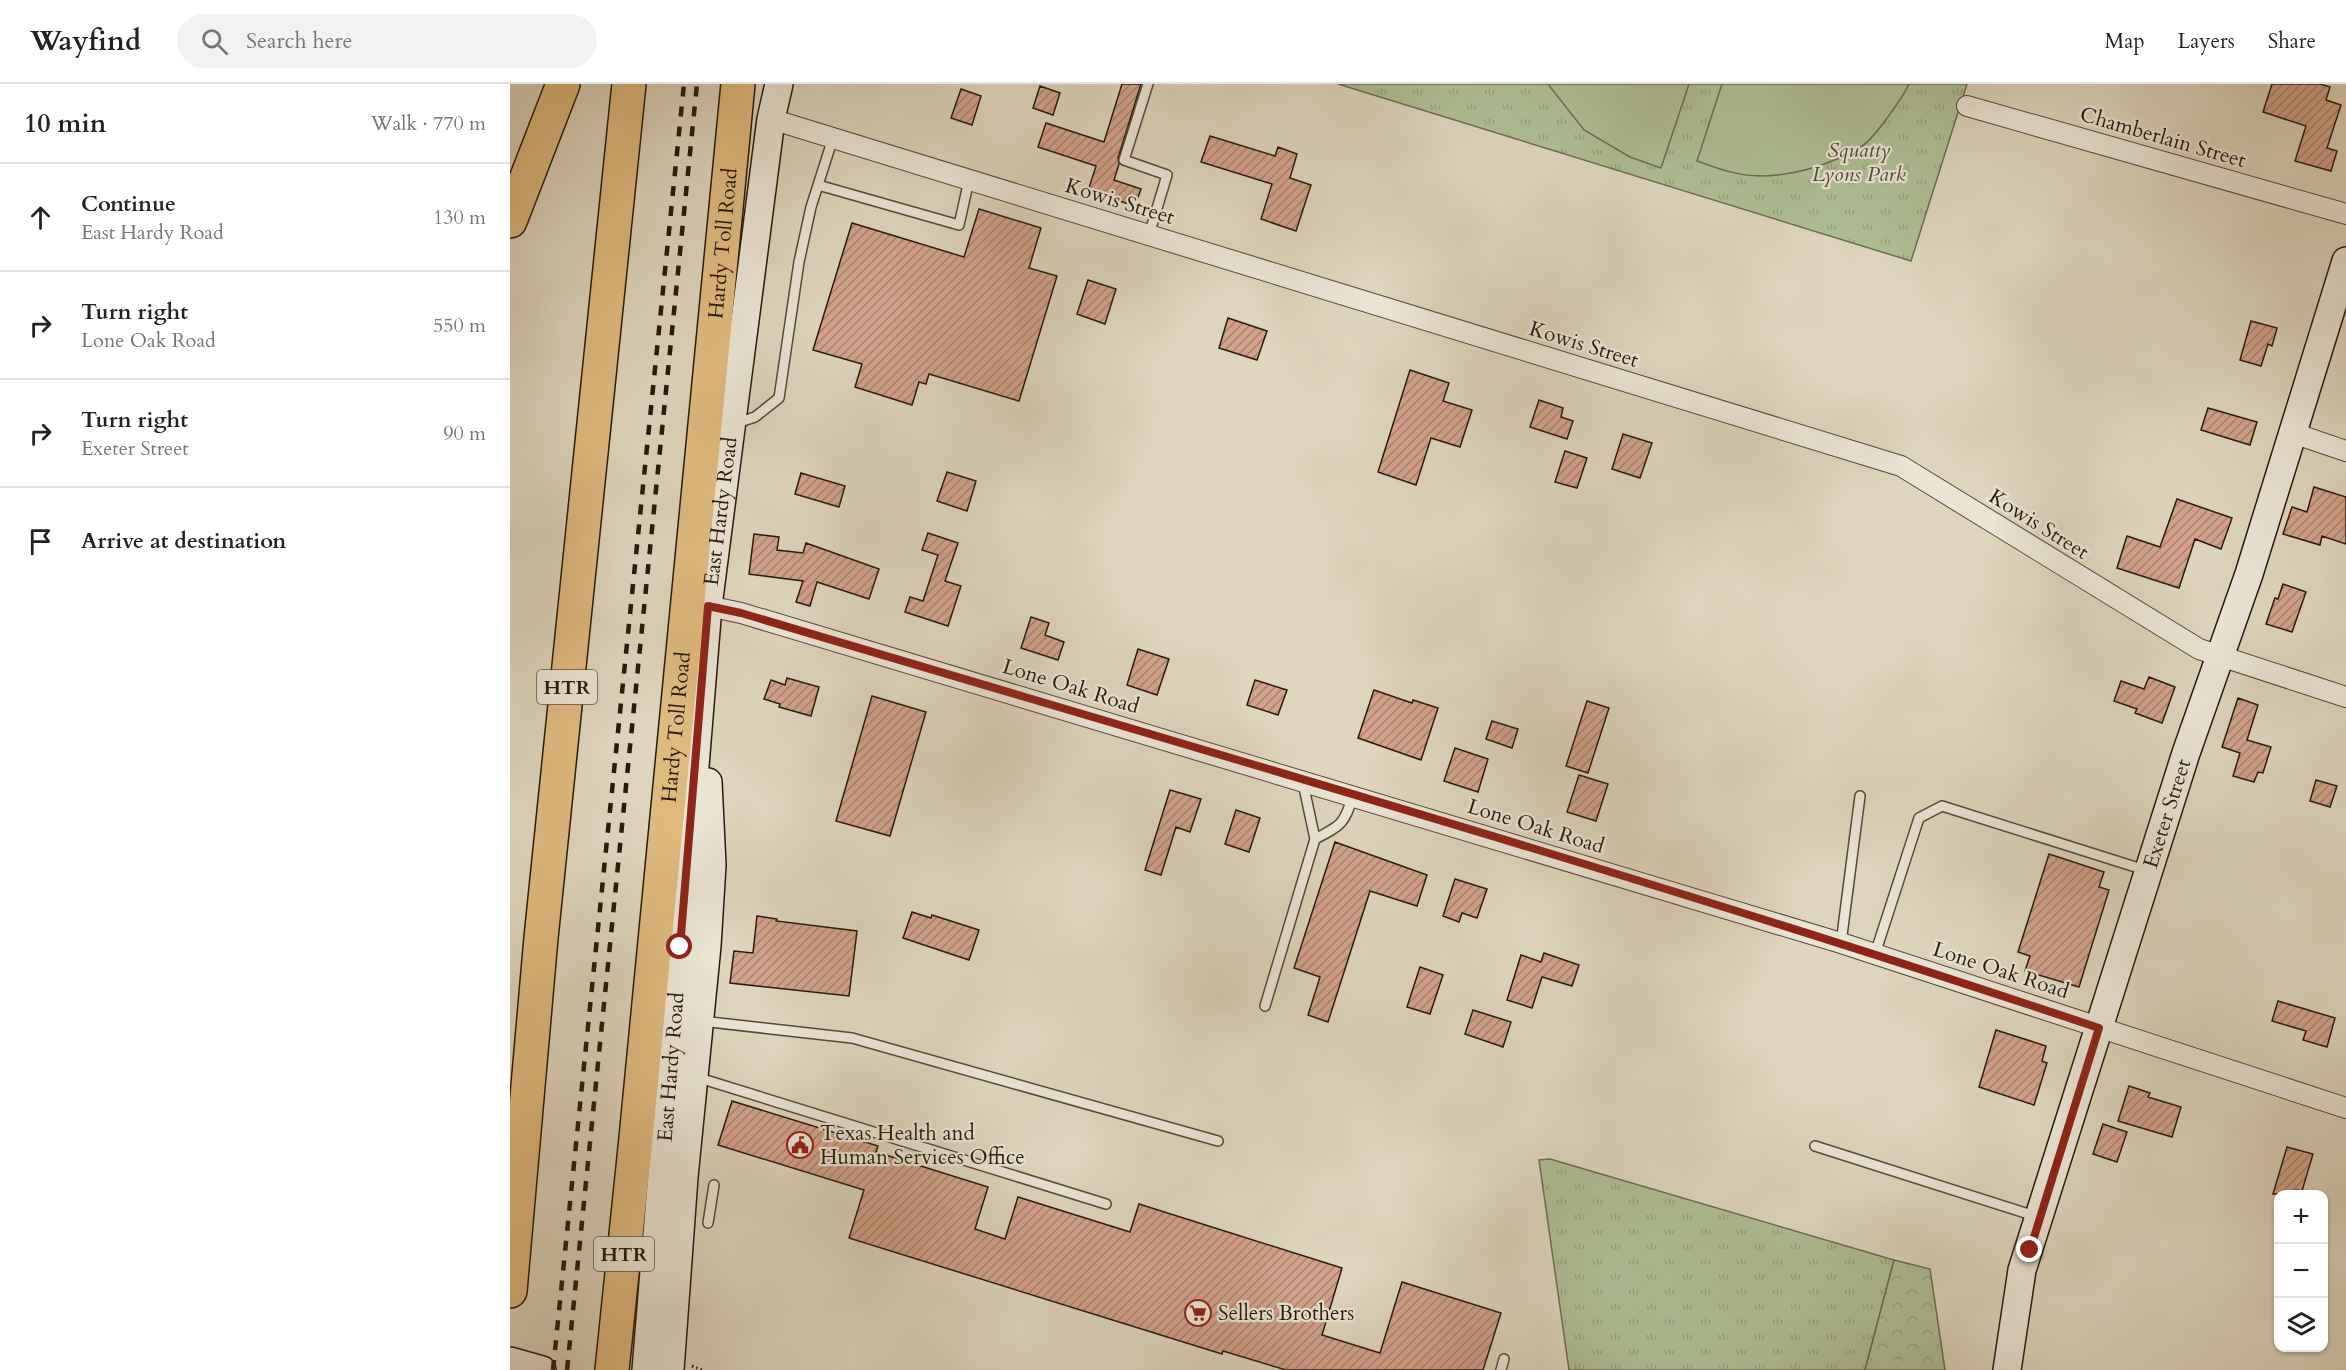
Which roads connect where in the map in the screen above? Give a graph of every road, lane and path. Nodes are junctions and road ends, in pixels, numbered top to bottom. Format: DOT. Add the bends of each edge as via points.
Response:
graph roads {
  1 [pos="563,84"];
  2 [pos="628,84"];
  3 [pos="738,84"];
  4 [pos="779,84"];
  5 [pos="1148,84"];
  6 [pos="1966,106"];
  7 [pos="771,119"];
  8 [pos="833,138"];
  9 [pos="969,180"];
  10 [pos="818,185"];
  11 [pos="2346,214"];
  12 [pos="510,220"];
  13 [pos="1149,235"];
  14 [pos="2346,261"];
  15 [pos="732,425"];
  16 [pos="2293,433"];
  17 [pos="2346,451"];
  18 [pos="708,606"];
  19 [pos="2219,656"];
  20 [pos="2346,697"];
  21 [pos="1303,780"];
  22 [pos="1353,795"];
  23 [pos="1860,796"];
  24 [pos="1315,839"];
  25 [pos="2149,871"];
  26 [pos="1841,943"];
  27 [pos="1875,954"];
  28 [pos="1265,1006"];
  29 [pos="698,1020"];
  30 [pos="2099,1028"];
  31 [pos="693,1076"];
  32 [pos="2346,1108"];
  33 [pos="1218,1141"];
  34 [pos="1815,1146"];
  35 [pos="714,1185"];
  36 [pos="1106,1204"];
  37 [pos="2040,1217"];
  38 [pos="708,1223"];
  39 [pos="510,1291"];
  40 [pos="1504,1359"];
  41 [pos="510,1361"];
  42 [pos="679,1367"];
  43 [pos="543,1370"];
  44 [pos="612,1370"];
  45 [pos="646,1370"];
  46 [pos="702,1370"];
  47 [pos="1501,1370"];
  48 [pos="2007,1370"];
  1 -- 12 [label="highway"];
  2 -- 39 [label="highway, HTR" via="541,938"];
  3 -- 44 [label="highway, Hardy Toll Road / HTR"];
  4 -- 7 [label="main road, East Hardy Road"];
  5 -- 13 [label="lane" via="1124,160 1167,175"];
  6 -- 11 [label="street, Chamberlain Street"];
  7 -- 8 [label="street, Kowis Street"];
  7 -- 15 [label="main road, East Hardy Road"];
  8 -- 9 [label="street, Kowis Street"];
  8 -- 10 [label="lane"];
  9 -- 10 [label="lane" via="959,225"];
  9 -- 13 [label="street, Kowis Street"];
  10 -- 15 [label="lane" via="799,262 779,398 754,417"];
  13 -- 19 [label="street, Kowis Street" via="1901,466 2199,650"];
  14 -- 16 [label="main road, Exeter Street"];
  15 -- 18 [label="main road, East Hardy Road"];
  16 -- 17 [label="street"];
  16 -- 19 [label="main road, Exeter Street"];
  18 -- 21 [label="street, Lone Oak Road"];
  18 -- 29 [label="main road" via="712,865"];
  18 -- 45 [label="main road, East Hardy Road"];
  19 -- 20 [label="street, Kowis Street"];
  19 -- 25 [label="main road, Exeter Street"];
  21 -- 22 [label="street, Lone Oak Road"];
  21 -- 24 [label="lane"];
  22 -- 24 [label="lane" via="1342,824"];
  22 -- 26 [label="street, Lone Oak Road"];
  23 -- 26 [label="lane"];
  24 -- 28 [label="lane"];
  25 -- 27 [label="lane" via="1942,806 1919,818"];
  25 -- 30 [label="main road, Exeter Street"];
  26 -- 27 [label="street, Lone Oak Road"];
  27 -- 30 [label="street, Lone Oak Road"];
  29 -- 31 [label="main road"];
  29 -- 33 [label="lane" via="852,1038"];
  30 -- 32 [label="street, Lone Oak Road"];
  30 -- 37 [label="main road, Exeter Street"];
  31 -- 36 [label="lane"];
  31 -- 42 [label="main road"];
  34 -- 37 [label="lane"];
  35 -- 38 [label="lane"];
  37 -- 48 [label="main road, Exeter Street" via="2022,1270"];
  40 -- 47 [label="lane"];
  41 -- 43 [label="main road"];
  42 -- 46 [label="path"];
}
